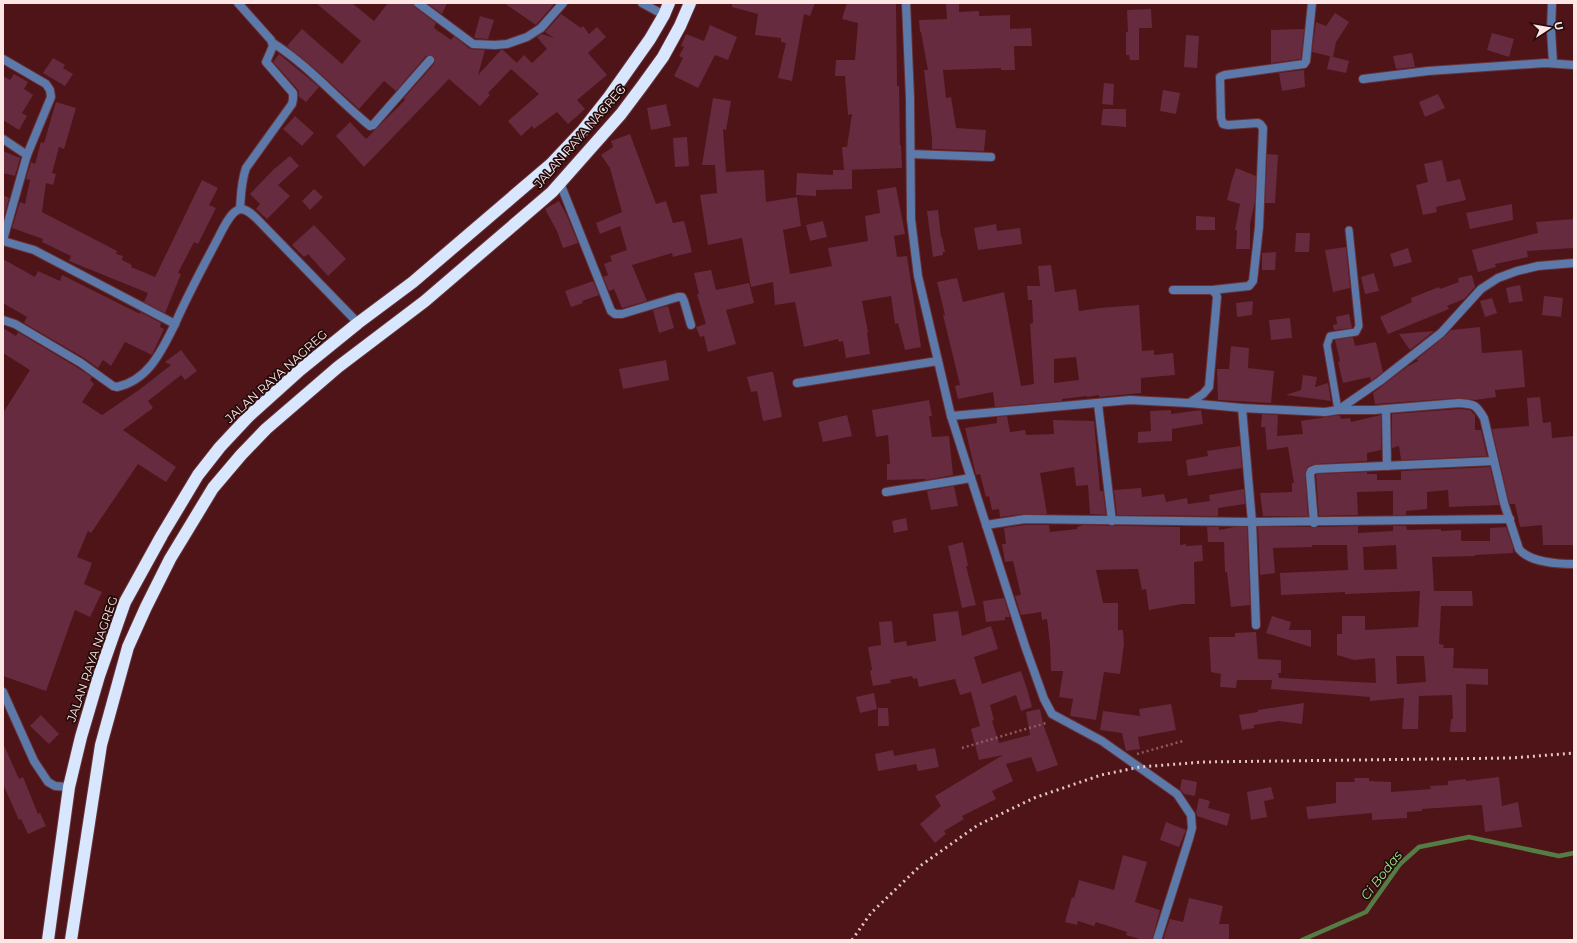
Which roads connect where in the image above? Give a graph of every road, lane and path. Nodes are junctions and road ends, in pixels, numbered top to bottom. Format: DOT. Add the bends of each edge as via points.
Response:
graph roads {
  1 [pos="238,3"];
  2 [pos="418,3"];
  3 [pos="562,3"];
  4 [pos="642,3"];
  5 [pos="669,3"];
  6 [pos="690,3"];
  7 [pos="906,3"];
  8 [pos="1312,3"];
  9 [pos="1552,3"];
  10 [pos="664,15"];
  11 [pos="273,43"];
  12 [pos="3,58"];
  13 [pos="430,60"];
  14 [pos="1553,63"];
  15 [pos="1574,65"];
  16 [pos="1363,79"];
  17 [pos="3,140"];
  18 [pos="910,154"];
  19 [pos="27,156"];
  20 [pos="991,156"];
  21 [pos="560,183"];
  22 [pos="240,209"];
  23 [pos="1349,230"];
  24 [pos="3,241"];
  25 [pos="1574,263"];
  26 [pos="1173,290"];
  27 [pos="1212,290"];
  28 [pos="3,320"];
  29 [pos="358,323"];
  30 [pos="175,324"];
  31 [pos="691,325"];
  32 [pos="938,361"];
  33 [pos="797,383"];
  34 [pos="1189,403"];
  35 [pos="1098,404"];
  36 [pos="1242,408"];
  37 [pos="1386,409"];
  38 [pos="1338,410"];
  39 [pos="951,416"];
  40 [pos="1494,461"];
  41 [pos="1387,466"];
  42 [pos="971,478"];
  43 [pos="886,492"];
  44 [pos="1510,519"];
  45 [pos="1112,520"];
  46 [pos="1252,522"];
  47 [pos="1314,523"];
  48 [pos="986,525"];
  49 [pos="1574,564"];
  50 [pos="1256,625"];
  51 [pos="3,692"];
  52 [pos="1060,719"];
  53 [pos="1183,741"];
  54 [pos="962,748"];
  55 [pos="1123,757"];
  56 [pos="69,787"];
  57 [pos="48,940"];
  58 [pos="71,940"];
  59 [pos="1157,940"];
  1 -- 11 [label="street"];
  2 -- 3 [label="street" via="473,44 488,46 507,44 527,37 541,28"];
  4 -- 10 [label="street"];
  5 -- 10 [label="highway, JALAN RAYA NAGREG"];
  6 -- 21 [label="highway, JALAN RAYA NAGREG" via="680,26 650,75 621,114"];
  7 -- 18 [label="street"];
  8 -- 27 [label="street" via="1304,64 1220,77 1223,124 1258,123 1263,128 1259,227 1253,281 1249,286"];
  9 -- 14 [label="street"];
  10 -- 29 [label="highway, JALAN RAYA NAGREG" via="609,97 551,164 413,282"];
  11 -- 13 [label="street" via="297,59 370,126"];
  11 -- 22 [label="street" via="266,62 293,93 293,99 246,168 242,178"];
  12 -- 19 [label="street" via="46,84 50,90 51,97"];
  14 -- 15 [label="street"];
  14 -- 16 [label="street" via="1441,70"];
  17 -- 19 [label="street"];
  18 -- 20 [label="street"];
  18 -- 32 [label="street" via="911,219 918,276"];
  19 -- 24 [label="street"];
  21 -- 31 [label="street" via="611,312 622,314 682,297"];
  21 -- 58 [label="highway, JALAN RAYA NAGREG" via="425,301 338,367 266,429 213,488 170,559 128,647 101,745"];
  22 -- 29 [label="street" via="246,210 257,219"];
  22 -- 30 [label="street" via="226,224"];
  23 -- 38 [label="lane" via="1359,326 1356,332 1330,336 1327,345"];
  24 -- 30 [label="street" via="34,250"];
  25 -- 38 [label="street" via="1538,266 1517,271 1498,278 1480,289 1441,333"];
  26 -- 27 [label="street"];
  27 -- 34 [label="street" via="1217,297 1209,387"];
  28 -- 30 [label="street" via="48,343 117,387 141,375 157,359"];
  29 -- 56 [label="highway, JALAN RAYA NAGREG" via="249,416 198,475 125,602 99,676"];
  32 -- 33 [label="street"];
  32 -- 39 [label="street"];
  34 -- 35 [label="street" via="1130,400"];
  34 -- 36 [label="street"];
  35 -- 39 [label="street"];
  35 -- 45 [label="street"];
  36 -- 38 [label="street" via="1325,412"];
  36 -- 46 [label="street"];
  37 -- 38 [label="street"];
  37 -- 40 [label="street" via="1472,404 1478,407 1484,418"];
  37 -- 41 [label="street"];
  39 -- 42 [label="street"];
  40 -- 41 [label="street"];
  40 -- 44 [label="street"];
  41 -- 47 [label="street" via="1311,471"];
  42 -- 43 [label="street"];
  42 -- 48 [label="street"];
  44 -- 47 [label="street"];
  44 -- 49 [label="street" via="1515,540 1522,553 1544,561"];
  45 -- 46 [label="street"];
  45 -- 48 [label="street" via="1025,519"];
  46 -- 47 [label="street"];
  46 -- 50 [label="street"];
  48 -- 52 [label="street" via="1044,699 1052,714"];
  51 -- 56 [label="street" via="34,761 48,782 55,786"];
  52 -- 54 [label="path"];
  52 -- 55 [label="street"];
  53 -- 55 [label="path"];
  55 -- 59 [label="street" via="1177,794 1191,815 1192,828"];
  56 -- 57 [label="highway, JALAN RAYA NAGREG"];
}
